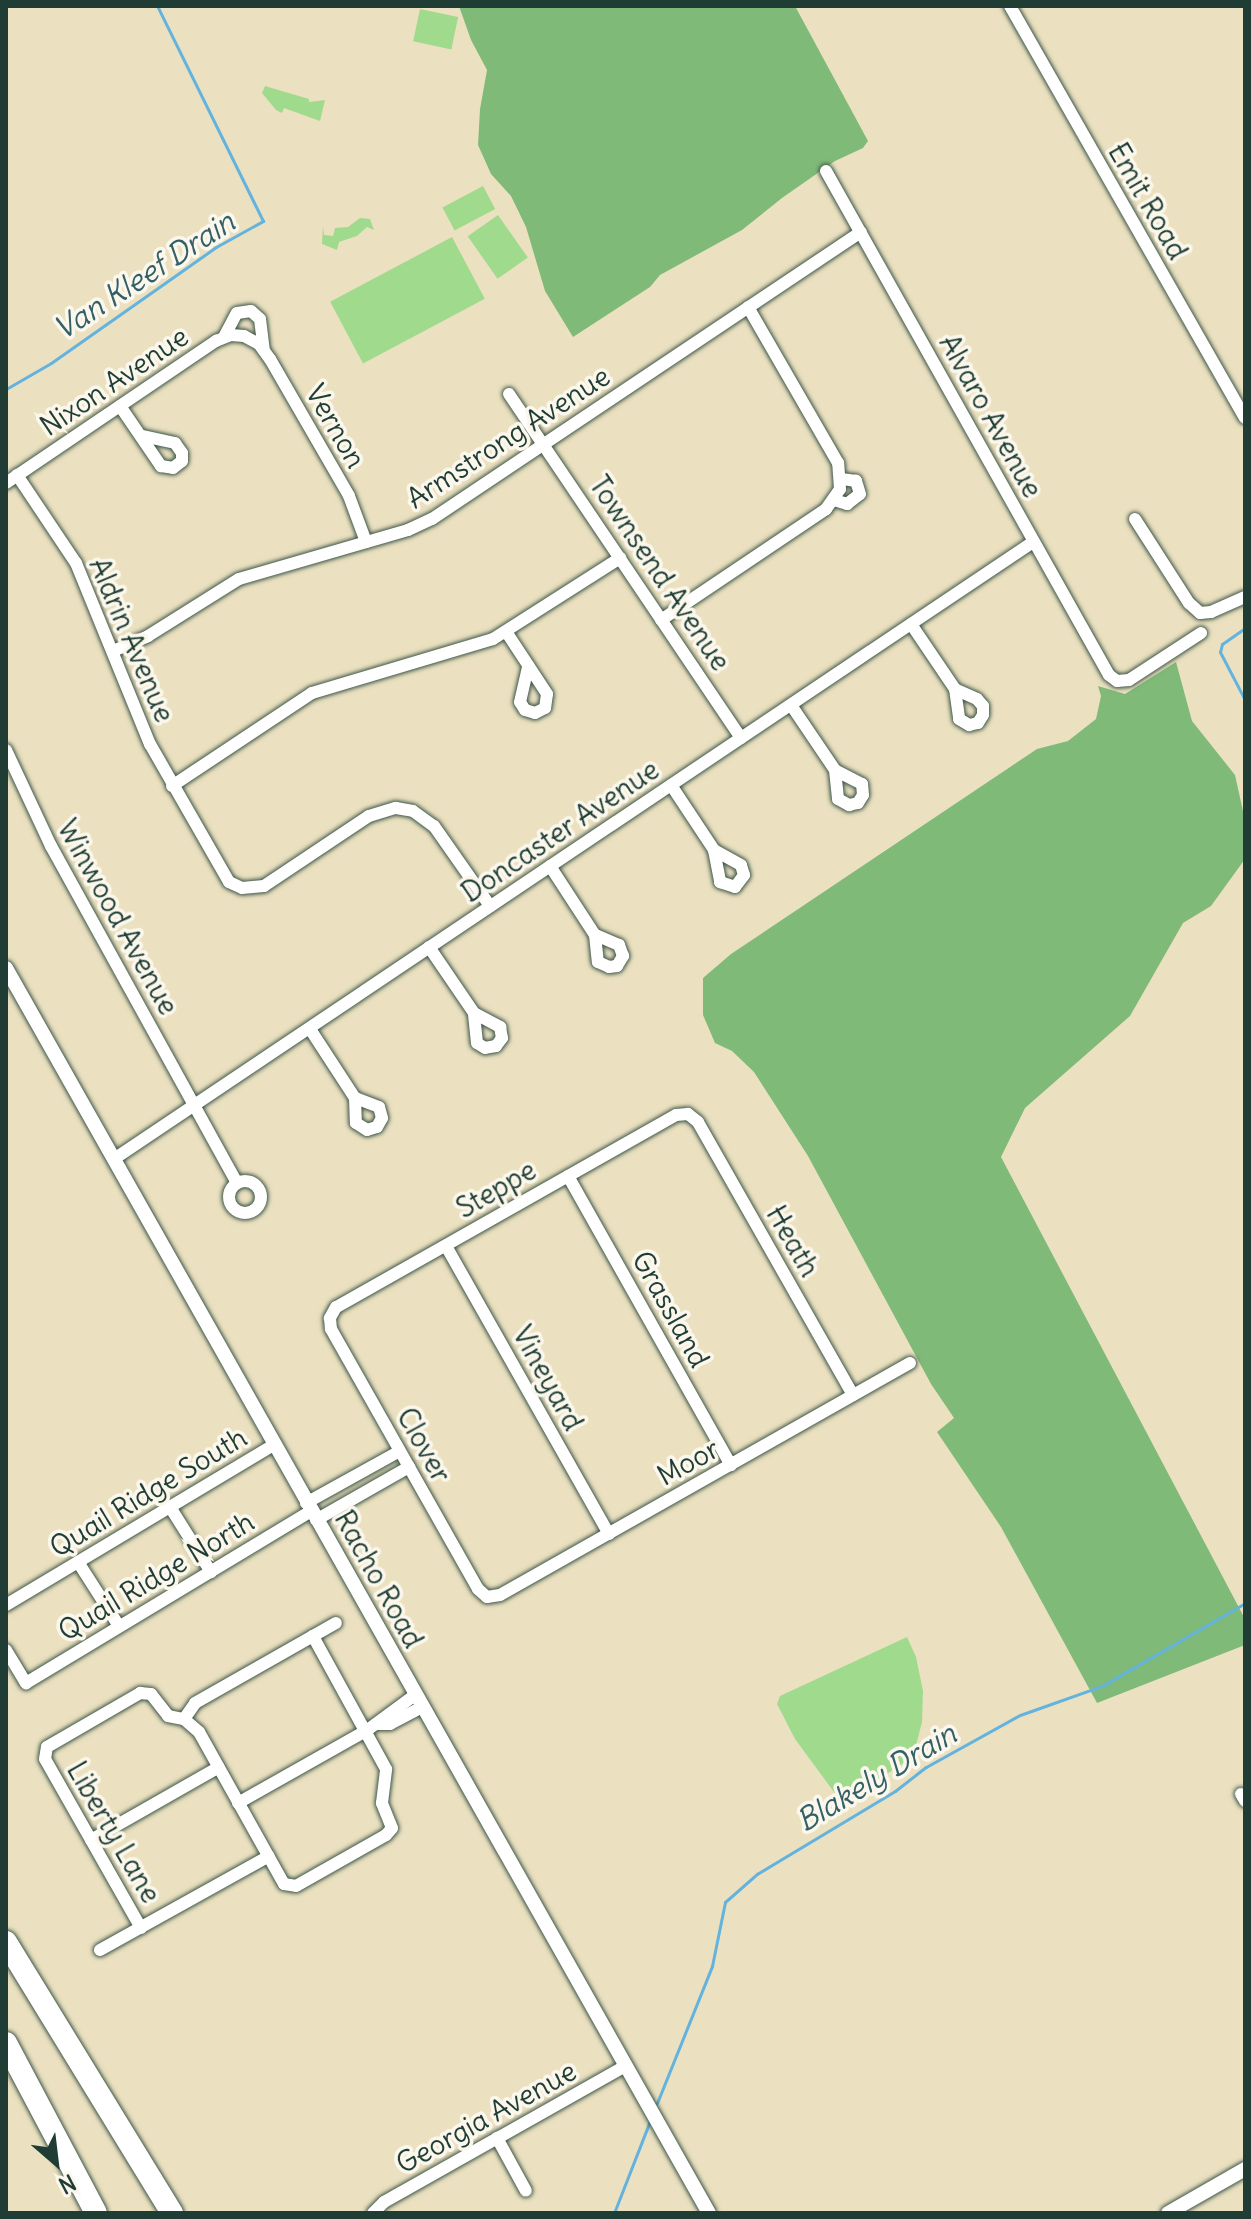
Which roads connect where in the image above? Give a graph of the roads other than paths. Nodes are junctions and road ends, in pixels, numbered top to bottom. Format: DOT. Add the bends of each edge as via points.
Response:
graph roads {
  1 [pos="1010,6"];
  2 [pos="826,171"];
  3 [pos="861,232"];
  4 [pos="748,307"];
  5 [pos="224,337"];
  6 [pos="253,340"];
  7 [pos="264,350"];
  8 [pos="509,394"];
  9 [pos="120,406"];
  10 [pos="1245,418"];
  11 [pos="141,436"];
  12 [pos="541,440"];
  13 [pos="17,475"];
  14 [pos="841,479"];
  15 [pos="6,483"];
  16 [pos="834,500"];
  17 [pos="1135,519"];
  18 [pos="366,542"];
  19 [pos="1033,542"];
  20 [pos="620,558"];
  21 [pos="1245,597"];
  22 [pos="661,620"];
  23 [pos="911,624"];
  24 [pos="507,633"];
  25 [pos="1201,633"];
  26 [pos="113,651"];
  27 [pos="528,666"];
  28 [pos="955,689"];
  29 [pos="791,705"];
  30 [pos="741,738"];
  31 [pos="6,750"];
  32 [pos="835,770"];
  33 [pos="671,785"];
  34 [pos="172,786"];
  35 [pos="714,850"];
  36 [pos="550,866"];
  37 [pos="490,906"];
  38 [pos="595,935"];
  39 [pos="429,947"];
  40 [pos="6,968"];
  41 [pos="474,1013"];
  42 [pos="310,1029"];
  43 [pos="355,1098"];
  44 [pos="195,1105"];
  45 [pos="688,1114"];
  46 [pos="114,1159"];
  47 [pos="568,1176"];
  48 [pos="237,1183"];
  49 [pos="446,1246"];
  50 [pos="331,1313"];
  51 [pos="910,1363"];
  52 [pos="853,1395"];
  53 [pos="273,1445"];
  54 [pos="400,1451"];
  55 [pos="731,1465"];
  56 [pos="409,1467"];
  57 [pos="170,1507"];
  58 [pos="311,1512"];
  59 [pos="609,1534"];
  60 [pos="78,1562"];
  61 [pos="211,1572"];
  62 [pos="487,1597"];
  63 [pos="6,1605"];
  64 [pos="336,1623"];
  65 [pos="119,1626"];
  66 [pos="313,1636"];
  67 [pos="6,1650"];
  68 [pos="418,1701"];
  69 [pos="184,1719"];
  70 [pos="371,1728"];
  71 [pos="219,1767"];
  72 [pos="238,1803"];
  73 [pos="91,1840"];
  74 [pos="269,1856"];
  75 [pos="141,1928"];
  76 [pos="6,1942"];
  77 [pos="100,1950"];
  78 [pos="6,2043"];
  79 [pos="625,2066"];
  80 [pos="497,2138"];
  81 [pos="1245,2169"];
  82 [pos="526,2191"];
  83 [pos="96,2213"];
  84 [pos="172,2213"];
  85 [pos="373,2213"];
  86 [pos="709,2213"];
  87 [pos="1168,2213"];
  1 -- 10 [label="street, Emit Road"];
  2 -- 3 [label="street, Alvaro Avenue"];
  3 -- 4 [label="street, Armstrong Avenue"];
  3 -- 19 [label="street, Alvaro Avenue"];
  4 -- 12 [label="street, Armstrong Avenue"];
  4 -- 14 [label="street" via="838,463"];
  5 -- 6 [label="street, Nixon Avenue"];
  5 -- 7 [label="street" via="237,313 251,311 260,319"];
  5 -- 9 [label="street, Nixon Avenue"];
  6 -- 7 [label="street, Vernon"];
  7 -- 18 [label="street, Vernon" via="349,496"];
  8 -- 12 [label="street, Townsend Avenue"];
  9 -- 11 [label="street"];
  9 -- 13 [label="street, Nixon Avenue"];
  12 -- 18 [label="street, Armstrong Avenue" via="432,519"];
  12 -- 20 [label="street, Townsend Avenue"];
  13 -- 15 [label="street, Nixon Avenue"];
  13 -- 26 [label="street, Aldrin Avenue" via="76,563"];
  14 -- 16 [label="street"];
  14 -- 16 [label="street" via="856,481 860,494 847,504"];
  16 -- 22 [label="street"];
  17 -- 21 [label="street" via="1200,613"];
  18 -- 26 [label="street, Armstrong Avenue" via="239,579 148,636"];
  19 -- 23 [label="street, Doncaster Avenue"];
  19 -- 25 [label="street, Alvaro Avenue" via="1117,681 1129,680"];
  20 -- 22 [label="street, Townsend Avenue"];
  20 -- 24 [label="street"];
  22 -- 30 [label="street, Townsend Avenue"];
  23 -- 28 [label="street"];
  23 -- 29 [label="street, Doncaster Avenue"];
  24 -- 27 [label="street"];
  24 -- 34 [label="street" via="312,693"];
  26 -- 34 [label="street, Aldrin Avenue" via="137,717"];
  29 -- 30 [label="street, Doncaster Avenue"];
  29 -- 32 [label="street"];
  30 -- 33 [label="street, Doncaster Avenue"];
  31 -- 44 [label="street, Winwood Avenue" via="44,834"];
  33 -- 35 [label="street"];
  33 -- 36 [label="street, Doncaster Avenue"];
  34 -- 37 [label="street, Aldrin Avenue" via="220,872 237,886 264,886 369,816 396,808 413,811 434,826"];
  36 -- 37 [label="street, Doncaster Avenue"];
  36 -- 38 [label="street"];
  37 -- 39 [label="street, Doncaster Avenue"];
  39 -- 41 [label="street"];
  39 -- 42 [label="street, Doncaster Avenue"];
  40 -- 46 [label="street, Racho Road"];
  42 -- 43 [label="street"];
  42 -- 44 [label="street, Doncaster Avenue"];
  44 -- 46 [label="street, Doncaster Avenue"];
  44 -- 48 [label="street, Winwood Avenue"];
  45 -- 47 [label="street, Steppe" via="676,1115"];
  45 -- 52 [label="street, Heath" via="698,1122"];
  46 -- 53 [label="street, Racho Road"];
  47 -- 49 [label="street, Steppe"];
  47 -- 55 [label="street, Grassland"];
  49 -- 50 [label="street, Steppe"];
  49 -- 59 [label="street, Vineyard"];
  50 -- 54 [label="street, Clover" via="331,1329"];
  51 -- 52 [label="street, Moor"];
  52 -- 55 [label="street, Moor"];
  53 -- 57 [label="street, Quail Ridge South"];
  53 -- 58 [label="street, Racho Road"];
  54 -- 56 [label="street, Clover"];
  54 -- 58 [label="street"];
  55 -- 59 [label="street, Moor"];
  56 -- 58 [label="street"];
  56 -- 62 [label="street, Clover"];
  57 -- 60 [label="street, Quail Ridge South"];
  57 -- 61 [label="street"];
  58 -- 61 [label="street, Quail Ridge North"];
  58 -- 68 [label="street, Racho Road"];
  59 -- 62 [label="street, Moor" via="500,1595"];
  60 -- 63 [label="street, Quail Ridge South"];
  60 -- 65 [label="street"];
  61 -- 65 [label="street, Quail Ridge North"];
  64 -- 66 [label="street"];
  65 -- 67 [label="street, Quail Ridge North" via="26,1683"];
  66 -- 69 [label="street" via="195,1703"];
  66 -- 70 [label="street"];
  68 -- 70 [label="street" via="390,1724"];
  68 -- 79 [label="street, Racho Road"];
  69 -- 71 [label="street" via="199,1732"];
  69 -- 73 [label="street, Liberty Lane" via="168,1716 151,1694 140,1693 45,1751"];
  70 -- 72 [label="street"];
  70 -- 74 [label="street" via="387,1776 382,1803 392,1828 288,1887"];
  71 -- 72 [label="street"];
  71 -- 73 [label="street"];
  72 -- 74 [label="street"];
  73 -- 75 [label="street, Liberty Lane"];
  74 -- 75 [label="street"];
  75 -- 77 [label="street"];
  76 -- 84 [label="highway"];
  78 -- 83 [label="highway"];
  79 -- 80 [label="street, Georgia Avenue"];
  79 -- 86 [label="street, Racho Road"];
  80 -- 82 [label="street"];
  80 -- 85 [label="street, Georgia Avenue"];
  81 -- 87 [label="street"];
}
